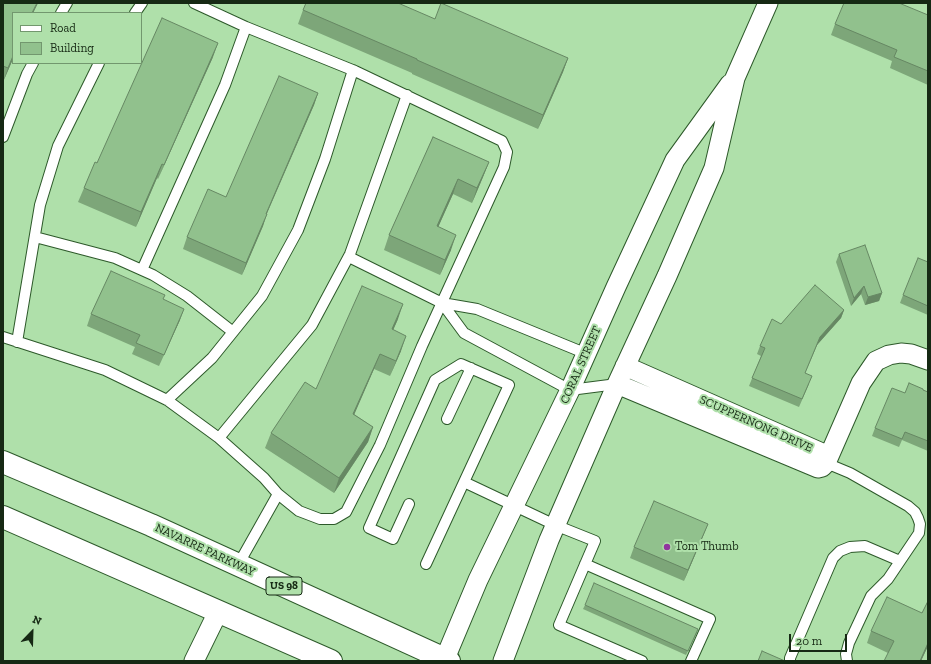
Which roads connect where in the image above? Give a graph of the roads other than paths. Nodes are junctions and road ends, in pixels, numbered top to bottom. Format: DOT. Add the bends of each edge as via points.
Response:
graph roads {
  1 [pos="67,3"];
  2 [pos="142,3"];
  3 [pos="194,3"];
  4 [pos="768,3"];
  5 [pos="62,12"];
  6 [pos="135,12"];
  7 [pos="246,26"];
  8 [pos="32,64"];
  9 [pos="99,64"];
  10 [pos="353,70"];
  11 [pos="735,78"];
  12 [pos="407,95"];
  13 [pos="3,137"];
  14 [pos="35,237"];
  15 [pos="349,257"];
  16 [pos="142,270"];
  17 [pos="442,303"];
  18 [pos="233,332"];
  19 [pos="3,338"];
  20 [pos="17,342"];
  21 [pos="587,354"];
  22 [pos="928,360"];
  23 [pos="625,366"];
  24 [pos="471,368"];
  25 [pos="617,384"];
  26 [pos="570,390"];
  27 [pos="167,400"];
  28 [pos="447,419"];
  29 [pos="220,438"];
  30 [pos="3,462"];
  31 [pos="826,463"];
  32 [pos="464,482"];
  33 [pos="278,494"];
  34 [pos="409,504"];
  35 [pos="514,506"];
  36 [pos="3,517"];
  37 [pos="555,525"];
  38 [pos="900,561"];
  39 [pos="426,564"];
  40 [pos="585,564"];
  41 [pos="238,565"];
  42 [pos="218,612"];
  43 [pos="446,660"];
  44 [pos="194,661"];
  45 [pos="332,661"];
  46 [pos="503,661"];
  47 [pos="642,661"];
  48 [pos="691,661"];
  49 [pos="790,661"];
  50 [pos="847,661"];
  1 -- 5 [label="lane"];
  2 -- 6 [label="lane"];
  3 -- 7 [label="lane"];
  4 -- 11 [label="street, CORAL STREET"];
  7 -- 10 [label="lane"];
  7 -- 16 [label="lane" via="226,86"];
  8 -- 13 [label="lane"];
  9 -- 14 [label="lane" via="58,146 40,205"];
  10 -- 12 [label="lane"];
  10 -- 18 [label="lane" via="325,159 298,230 262,296"];
  11 -- 21 [label="street, CORAL STREET" via="675,160"];
  11 -- 23 [label="street, CORAL STREET" via="714,168"];
  12 -- 15 [label="lane"];
  12 -- 17 [label="lane" via="502,141 507,152 504,167"];
  14 -- 16 [label="lane" via="115,258"];
  14 -- 20 [label="lane"];
  15 -- 17 [label="lane"];
  15 -- 29 [label="lane" via="312,325"];
  16 -- 18 [label="lane" via="187,296"];
  17 -- 21 [label="lane" via="477,309"];
  17 -- 26 [label="lane" via="464,333"];
  17 -- 33 [label="lane" via="380,445 346,512 334,519 320,518 299,511"];
  18 -- 27 [label="lane" via="212,358"];
  19 -- 20 [label="lane"];
  20 -- 27 [label="lane" via="105,370"];
  21 -- 26 [label="street, CORAL STREET"];
  22 -- 31 [label="street" via="901,353 876,361 861,383"];
  23 -- 25 [label="street, CORAL STREET"];
  23 -- 31 [label="street, SCUPPERNONG DRIVE" via="822,453 825,455"];
  24 -- 28 [label="lane"];
  24 -- 32 [label="lane" via="509,385"];
  24 -- 34 [label="lane" via="461,364 435,380 369,528 393,539"];
  25 -- 26 [label="lane"];
  25 -- 31 [label="street, SCUPPERNONG DRIVE" via="818,468"];
  25 -- 37 [label="street, CORAL STREET"];
  26 -- 35 [label="street, CORAL STREET"];
  27 -- 29 [label="lane"];
  29 -- 33 [label="lane"];
  30 -- 41 [label="highway, NAVARRE PARKWAY / US 98"];
  31 -- 38 [label="lane" via="850,472 915,512 920,524 919,533"];
  32 -- 35 [label="lane"];
  32 -- 39 [label="lane"];
  33 -- 41 [label="lane"];
  35 -- 37 [label="lane"];
  35 -- 43 [label="street, CORAL STREET" via="478,580"];
  36 -- 42 [label="highway"];
  37 -- 40 [label="lane" via="595,541"];
  37 -- 46 [label="street, CORAL STREET"];
  38 -- 49 [label="lane" via="865,546 840,551 833,558"];
  38 -- 50 [label="lane" via="888,579 871,596 849,644"];
  40 -- 47 [label="lane" via="559,625"];
  40 -- 48 [label="lane" via="710,619"];
  41 -- 43 [label="highway, NAVARRE PARKWAY / US 98"];
  42 -- 44 [label="street"];
  42 -- 45 [label="highway"];
}
